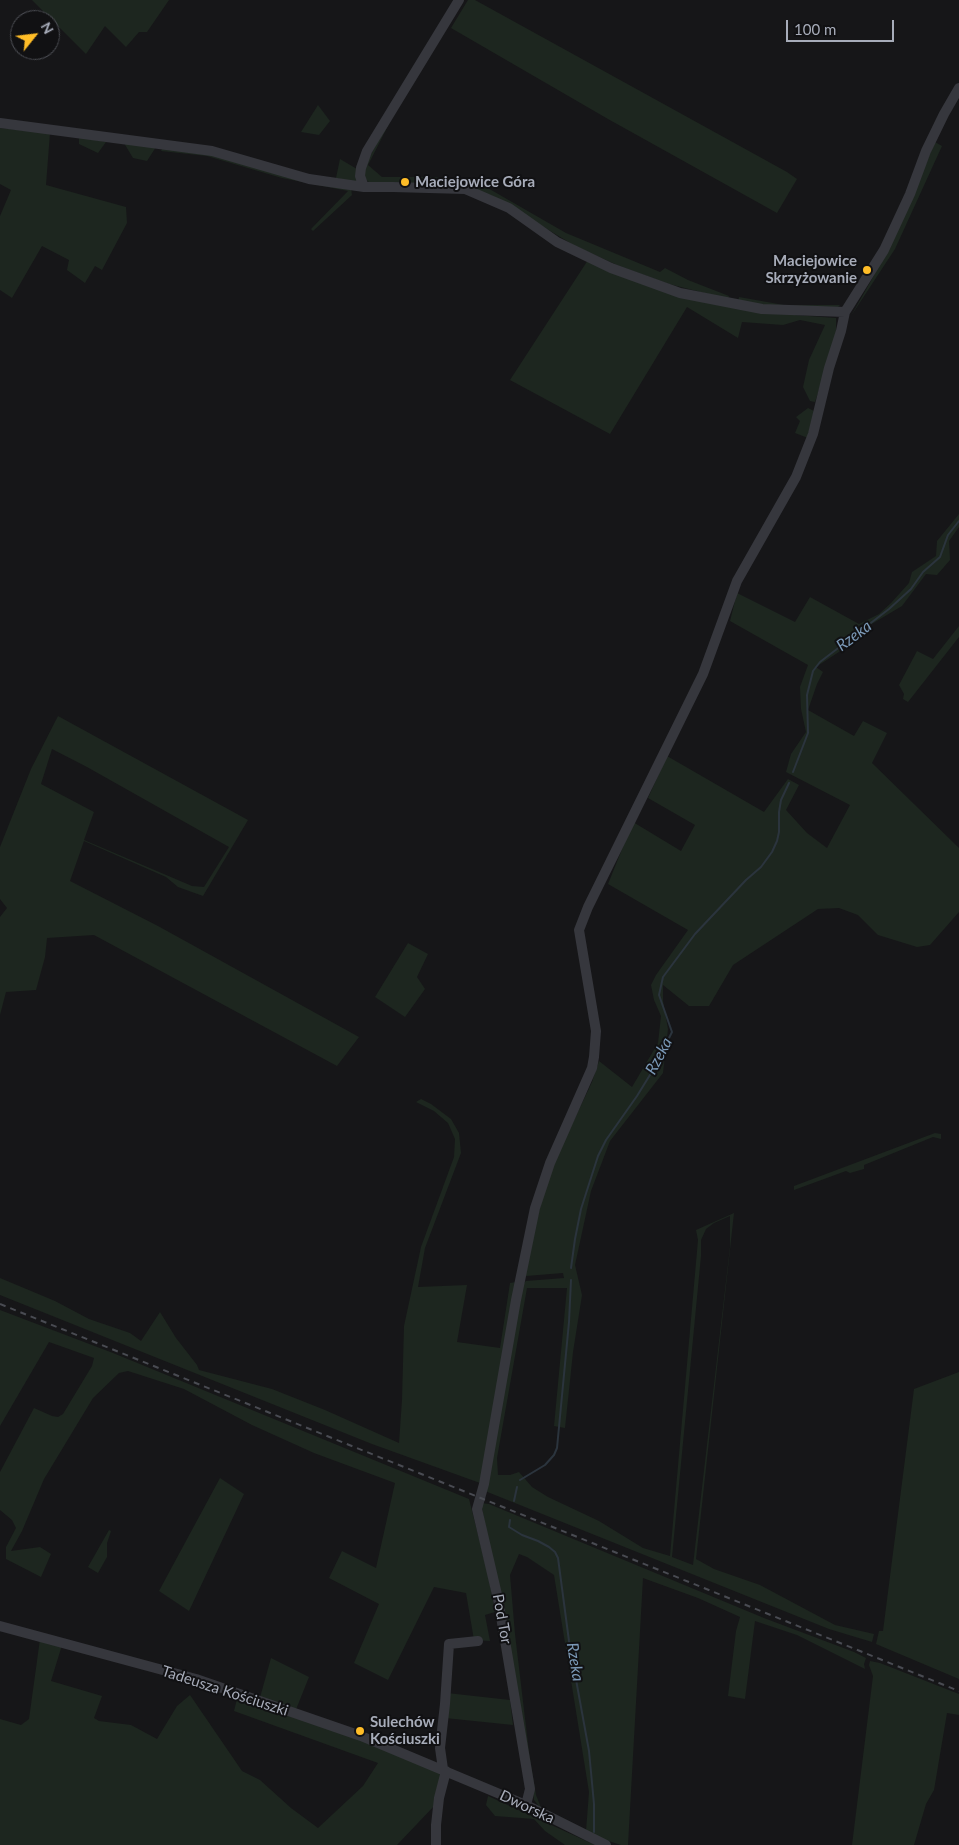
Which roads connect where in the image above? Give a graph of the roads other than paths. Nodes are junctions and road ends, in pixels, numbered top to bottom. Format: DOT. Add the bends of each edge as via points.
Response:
graph roads {
  1 [pos="459,0"];
  2 [pos="959,88"];
  3 [pos="0,123"];
  4 [pos="364,188"];
  5 [pos="845,312"];
  6 [pos="0,1626"];
  7 [pos="478,1641"];
  8 [pos="444,1770"];
  9 [pos="526,1805"];
  10 [pos="436,1845"];
  11 [pos="606,1845"];
  1 -- 4 [label="street" via="367,152 360,168"];
  2 -- 5 [label="street, Pod Tor" via="926,151 884,250"];
  3 -- 4 [label="street" via="212,151 309,179"];
  4 -- 5 [label="street" via="465,189 510,208 557,242 611,268 680,293 762,309"];
  5 -- 9 [label="street, Pod Tor" via="813,434 796,477 737,581 703,674 579,930 596,1031 594,1057 535,1208 477,1509 498,1599 530,1789"];
  6 -- 8 [label="street, Tadeusza Kościuszki" via="196,1679 361,1736"];
  7 -- 8 [label="street" via="449,1644 440,1748"];
  8 -- 9 [label="street, Dworska"];
  8 -- 10 [label="street"];
  9 -- 11 [label="street, Dworska"];
}
